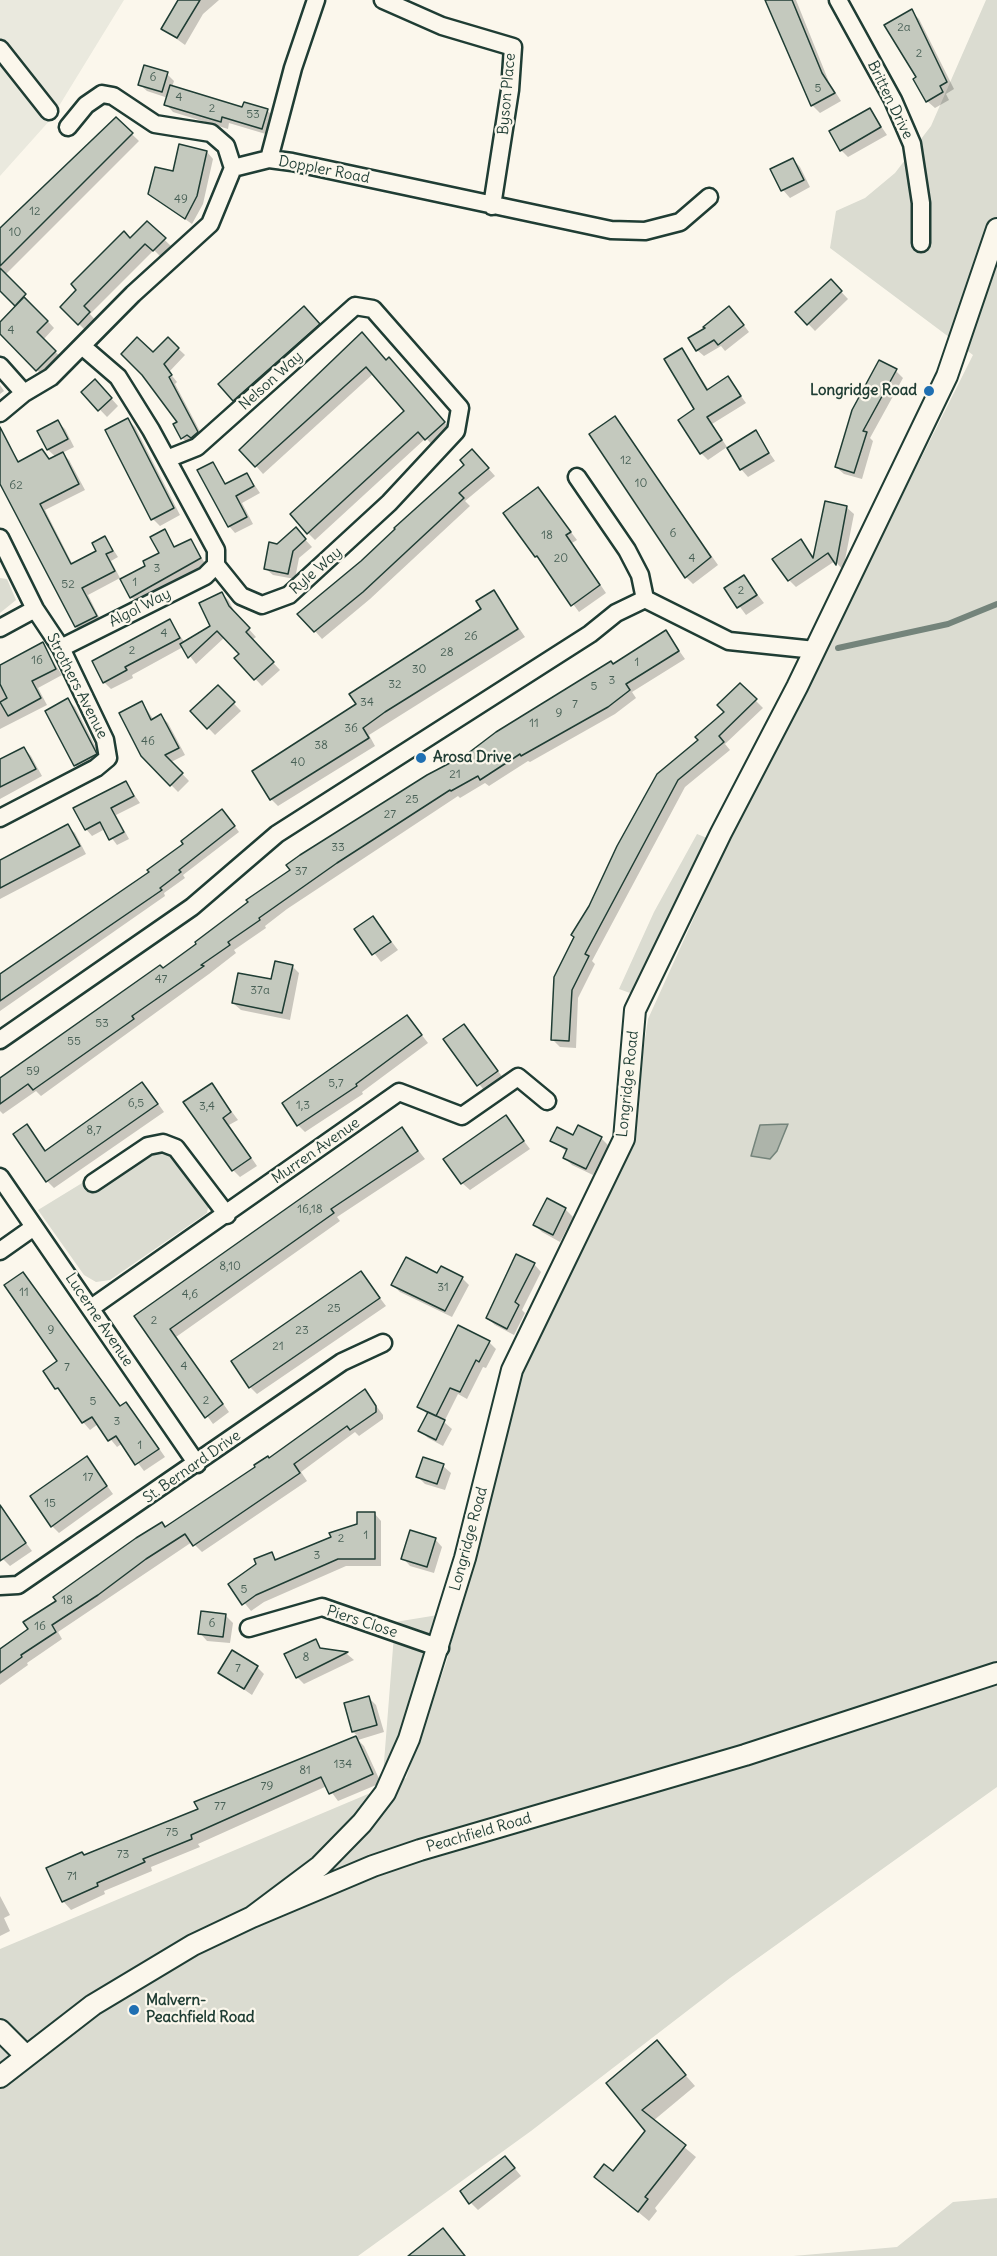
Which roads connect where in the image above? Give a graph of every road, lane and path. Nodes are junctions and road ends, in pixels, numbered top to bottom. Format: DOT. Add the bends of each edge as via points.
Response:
graph roads {
  1 [pos="316,0"];
  2 [pos="383,0"];
  3 [pos="838,0"];
  4 [pos="0,49"];
  5 [pos="49,111"];
  6 [pos="68,127"];
  7 [pos="269,159"];
  8 [pos="233,168"];
  9 [pos="709,197"];
  10 [pos="492,206"];
  11 [pos="997,229"];
  12 [pos="921,243"];
  13 [pos="373,309"];
  14 [pos="82,346"];
  15 [pos="0,366"];
  16 [pos="24,393"];
  17 [pos="0,412"];
  18 [pos="167,459"];
  19 [pos="577,477"];
  20 [pos="0,537"];
  21 [pos="216,564"];
  22 [pos="645,599"];
  23 [pos="35,609"];
  24 [pos="0,628"];
  25 [pos="61,648"];
  26 [pos="815,650"];
  27 [pos="0,818"];
  28 [pos="0,1040"];
  29 [pos="547,1101"];
  30 [pos="0,1177"];
  31 [pos="93,1183"];
  32 [pos="227,1215"];
  33 [pos="34,1227"];
  34 [pos="0,1251"];
  35 [pos="91,1308"];
  36 [pos="383,1343"];
  37 [pos="197,1464"];
  38 [pos="0,1586"];
  39 [pos="249,1628"];
  40 [pos="440,1648"];
  41 [pos="997,1673"];
  42 [pos="252,1917"];
  43 [pos="0,2030"];
  44 [pos="26,2056"];
  45 [pos="0,2077"];
  1 -- 7 [label="street"];
  2 -- 10 [label="street, Byson Place" via="442,26 513,47"];
  3 -- 12 [label="street, Britten Drive" via="912,144 921,204"];
  4 -- 5 [label="street"];
  6 -- 8 [label="street" via="94,99 102,94 113,96 155,124 211,133 226,146"];
  7 -- 8 [label="street, Doppler Road"];
  7 -- 10 [label="street, Doppler Road"];
  8 -- 14 [label="street" via="210,224"];
  9 -- 10 [label="street, Doppler Road" via="680,222 645,231 611,230"];
  11 -- 26 [label="street, Longridge Road" via="947,376"];
  13 -- 18 [label="street, Nelson Way" via="355,306 197,447"];
  13 -- 21 [label="street, Ryle Way" via="460,408 456,431 389,503 289,595 262,605 241,596"];
  14 -- 16 [label="street" via="51,377"];
  14 -- 18 [label="street, Ryle Way" via="118,377"];
  15 -- 16 [label="street"];
  16 -- 17 [label="street"];
  18 -- 21 [label="street, Ryle Way" via="216,550"];
  19 -- 22 [label="street" via="627,550 640,575"];
  20 -- 23 [label="street, Strothers Avenue"];
  21 -- 25 [label="street, Algol Way" via="205,576"];
  22 -- 26 [label="street" via="729,641"];
  22 -- 28 [label="street" via="616,613 590,634 277,834 192,907"];
  23 -- 24 [label="street"];
  23 -- 25 [label="street, Strothers Avenue"];
  25 -- 27 [label="street, Strothers Avenue" via="105,740 108,758"];
  26 -- 40 [label="street, Longridge Road" via="636,1010 624,1139 512,1370"];
  29 -- 32 [label="street, Murren Avenue" via="518,1077 462,1116 399,1092"];
  30 -- 33 [label="street, Lucerne Avenue"];
  31 -- 32 [label="street" via="148,1146 163,1143 176,1148"];
  32 -- 35 [label="street, Murren Avenue"];
  33 -- 34 [label="street"];
  33 -- 35 [label="street, Lucerne Avenue"];
  35 -- 37 [label="street, Lucerne Avenue"];
  36 -- 37 [label="street, St. Bernard Drive" via="342,1362"];
  37 -- 38 [label="street, St. Bernard Drive" via="18,1585"];
  39 -- 40 [label="street, Piers Close" via="322,1607"];
  40 -- 42 [label="street, Longridge Road" via="410,1739 385,1794 320,1866"];
  41 -- 42 [label="street, Peachfield Road" via="745,1755 420,1850"];
  42 -- 44 [label="street, Peachfield Road" via="193,1945 93,2005"];
  43 -- 44 [label="street"];
  44 -- 45 [label="street, Peachfield Road"];
}
